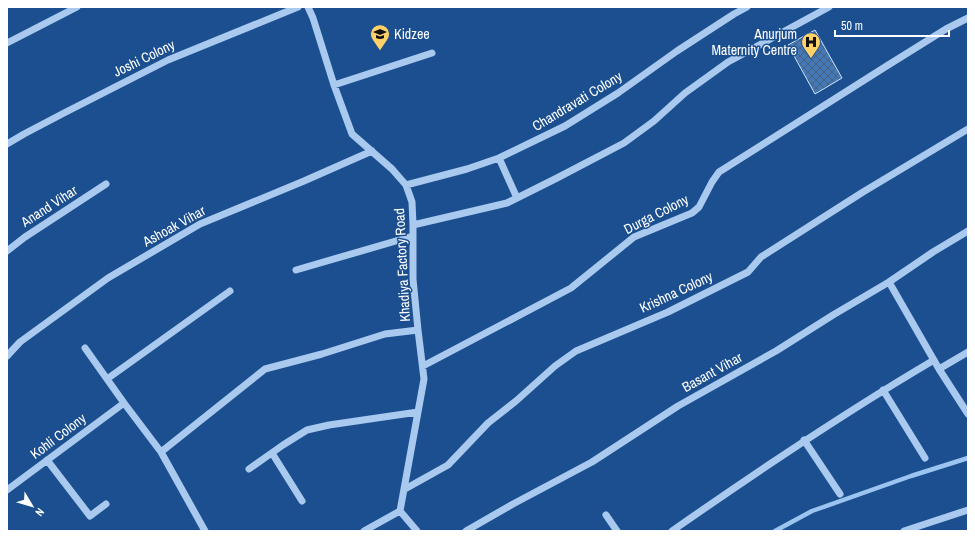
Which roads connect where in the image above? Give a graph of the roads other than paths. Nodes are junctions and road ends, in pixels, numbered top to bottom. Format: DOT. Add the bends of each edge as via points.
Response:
graph roads {
  1 [pos="77,7"];
  2 [pos="298,7"];
  3 [pos="308,7"];
  4 [pos="747,7"];
  5 [pos="829,7"];
  6 [pos="968,18"];
  7 [pos="7,43"];
  8 [pos="432,54"];
  9 [pos="334,85"];
  10 [pos="968,130"];
  11 [pos="7,144"];
  12 [pos="372,151"];
  13 [pos="499,158"];
  14 [pos="106,184"];
  15 [pos="406,185"];
  16 [pos="517,198"];
  17 [pos="413,225"];
  18 [pos="968,231"];
  19 [pos="413,236"];
  20 [pos="7,251"];
  21 [pos="296,270"];
  22 [pos="889,282"];
  23 [pos="230,291"];
  24 [pos="418,330"];
  25 [pos="85,348"];
  26 [pos="968,352"];
  27 [pos="7,356"];
  28 [pos="934,360"];
  29 [pos="423,366"];
  30 [pos="939,369"];
  31 [pos="107,379"];
  32 [pos="883,390"];
  33 [pos="124,403"];
  34 [pos="418,412"];
  35 [pos="968,414"];
  36 [pos="804,440"];
  37 [pos="161,452"];
  38 [pos="272,453"];
  39 [pos="925,458"];
  40 [pos="47,460"];
  41 [pos="249,469"];
  42 [pos="405,489"];
  43 [pos="7,490"];
  44 [pos="840,494"];
  45 [pos="302,501"];
  46 [pos="106,504"];
  47 [pos="968,510"];
  48 [pos="400,511"];
  49 [pos="606,515"];
  50 [pos="205,531"];
  51 [pos="364,531"];
  52 [pos="417,531"];
  53 [pos="466,531"];
  54 [pos="617,531"];
  55 [pos="672,531"];
  56 [pos="904,531"];
  1 -- 7 [label="street"];
  2 -- 11 [label="street, Joshi Colony" via="168,60"];
  3 -- 9 [label="street, Khadiya Factory Road"];
  4 -- 13 [label="street, Chandravati Colony" via="677,51 618,94 572,122"];
  5 -- 16 [label="street" via="728,62 624,143"];
  6 -- 29 [label="street, Durga Colony" via="899,58 719,172 699,207 692,213 634,237 571,288"];
  8 -- 9 [label="street"];
  9 -- 12 [label="street, Khadiya Factory Road" via="352,134"];
  10 -- 42 [label="street, Krishna Colony" via="761,257 748,272 668,312 576,351 488,423 448,465"];
  12 -- 15 [label="street, Khadiya Factory Road"];
  12 -- 27 [label="street, Ashoak Vihar" via="200,224 108,278 20,342"];
  13 -- 15 [label="street, Chandravati Colony"];
  13 -- 16 [label="street"];
  14 -- 20 [label="street, Anand Vihar"];
  15 -- 17 [label="street, Khadiya Factory Road" via="412,202"];
  16 -- 17 [label="street" via="507,203"];
  17 -- 19 [label="street, Khadiya Factory Road"];
  18 -- 22 [label="street, Basant Vihar"];
  19 -- 21 [label="street"];
  19 -- 24 [label="street, Khadiya Factory Road" via="413,279"];
  22 -- 28 [label="street"];
  22 -- 53 [label="street, Basant Vihar" via="776,351 678,406 592,462"];
  23 -- 31 [label="street"];
  24 -- 29 [label="street, Khadiya Factory Road"];
  24 -- 37 [label="street" via="385,334 265,369"];
  25 -- 31 [label="street"];
  26 -- 30 [label="street"];
  28 -- 30 [label="street"];
  28 -- 32 [label="street"];
  29 -- 34 [label="street, Khadiya Factory Road" via="424,379"];
  30 -- 35 [label="street"];
  31 -- 33 [label="street"];
  32 -- 36 [label="street"];
  32 -- 39 [label="street"];
  33 -- 37 [label="street"];
  33 -- 40 [label="street, Kohli Colony"];
  34 -- 38 [label="street" via="307,430"];
  34 -- 42 [label="street, Khadiya Factory Road"];
  36 -- 44 [label="street"];
  36 -- 55 [label="street"];
  37 -- 50 [label="street"];
  38 -- 41 [label="street"];
  38 -- 45 [label="street"];
  40 -- 43 [label="street, Kohli Colony"];
  40 -- 46 [label="street" via="90,516"];
  42 -- 48 [label="street, Khadiya Factory Road"];
  47 -- 56 [label="street"];
  48 -- 51 [label="street"];
  48 -- 52 [label="street"];
  49 -- 54 [label="street"];
}
